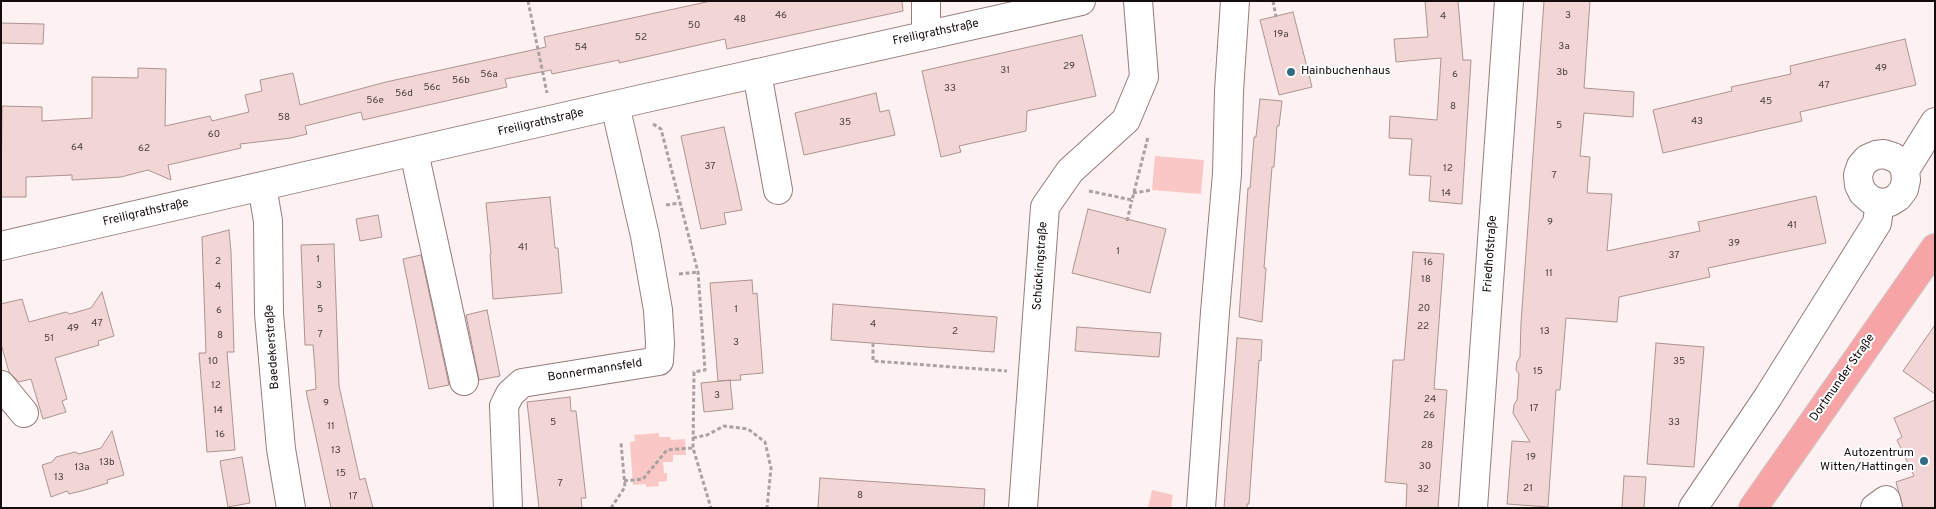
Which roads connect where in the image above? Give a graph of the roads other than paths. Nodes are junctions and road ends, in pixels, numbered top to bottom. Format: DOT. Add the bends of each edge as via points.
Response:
graph roads {
  1 [pos="926,1"];
  2 [pos="1081,1"];
  3 [pos="1138,1"];
  4 [pos="1235,1"];
  5 [pos="1509,1"];
  6 [pos="926,34"];
  7 [pos="757,73"];
  8 [pos="615,105"];
  9 [pos="1935,122"];
  10 [pos="414,152"];
  11 [pos="1905,170"];
  12 [pos="262,186"];
  13 [pos="778,190"];
  14 [pos="1880,203"];
  15 [pos="1,246"];
  16 [pos="1935,248"];
  17 [pos="464,381"];
  18 [pos="1,385"];
  19 [pos="24,413"];
  20 [pos="504,501"];
  21 [pos="291,508"];
  22 [pos="1024,508"];
  23 [pos="1201,508"];
  24 [pos="1473,508"];
  25 [pos="1693,508"];
  26 [pos="1753,508"];
  27 [pos="1875,508"];
  28 [pos="1888,508"];
  1 -- 6 [label="street"];
  2 -- 6 [label="street, Freiligrathstraße"];
  3 -- 22 [label="street, Schückingstraße" via="1144,77 1126,120 1070,170 1045,207"];
  4 -- 23 [label="street" via="1227,174"];
  5 -- 24 [label="street, Friedhofstraße"];
  6 -- 7 [label="street, Freiligrathstraße"];
  7 -- 8 [label="street, Freiligrathstraße"];
  7 -- 13 [label="street"];
  8 -- 10 [label="street, Freiligrathstraße"];
  8 -- 20 [label="street, Bonnermannsfeld" via="658,310 659,361 522,383 510,394 499,424"];
  9 -- 11 [label="street"];
  10 -- 12 [label="street, Freiligrathstraße"];
  10 -- 17 [label="street"];
  11 -- 14 [label="street" via="1904,189 1898,197"];
  11 -- 14 [label="street" via="1900,162 1884,154 1867,159 1861,166 1858,185 1871,200"];
  12 -- 15 [label="street, Freiligrathstraße"];
  12 -- 21 [label="street, Baedekerstraße" via="268,221 269,314 281,449"];
  14 -- 25 [label="street" via="1877,223 1768,397"];
  16 -- 26 [label="main road, Dortmunder Straße"];
  18 -- 19 [label="street"];
  27 -- 28 [label="street" via="1886,500"];
}
